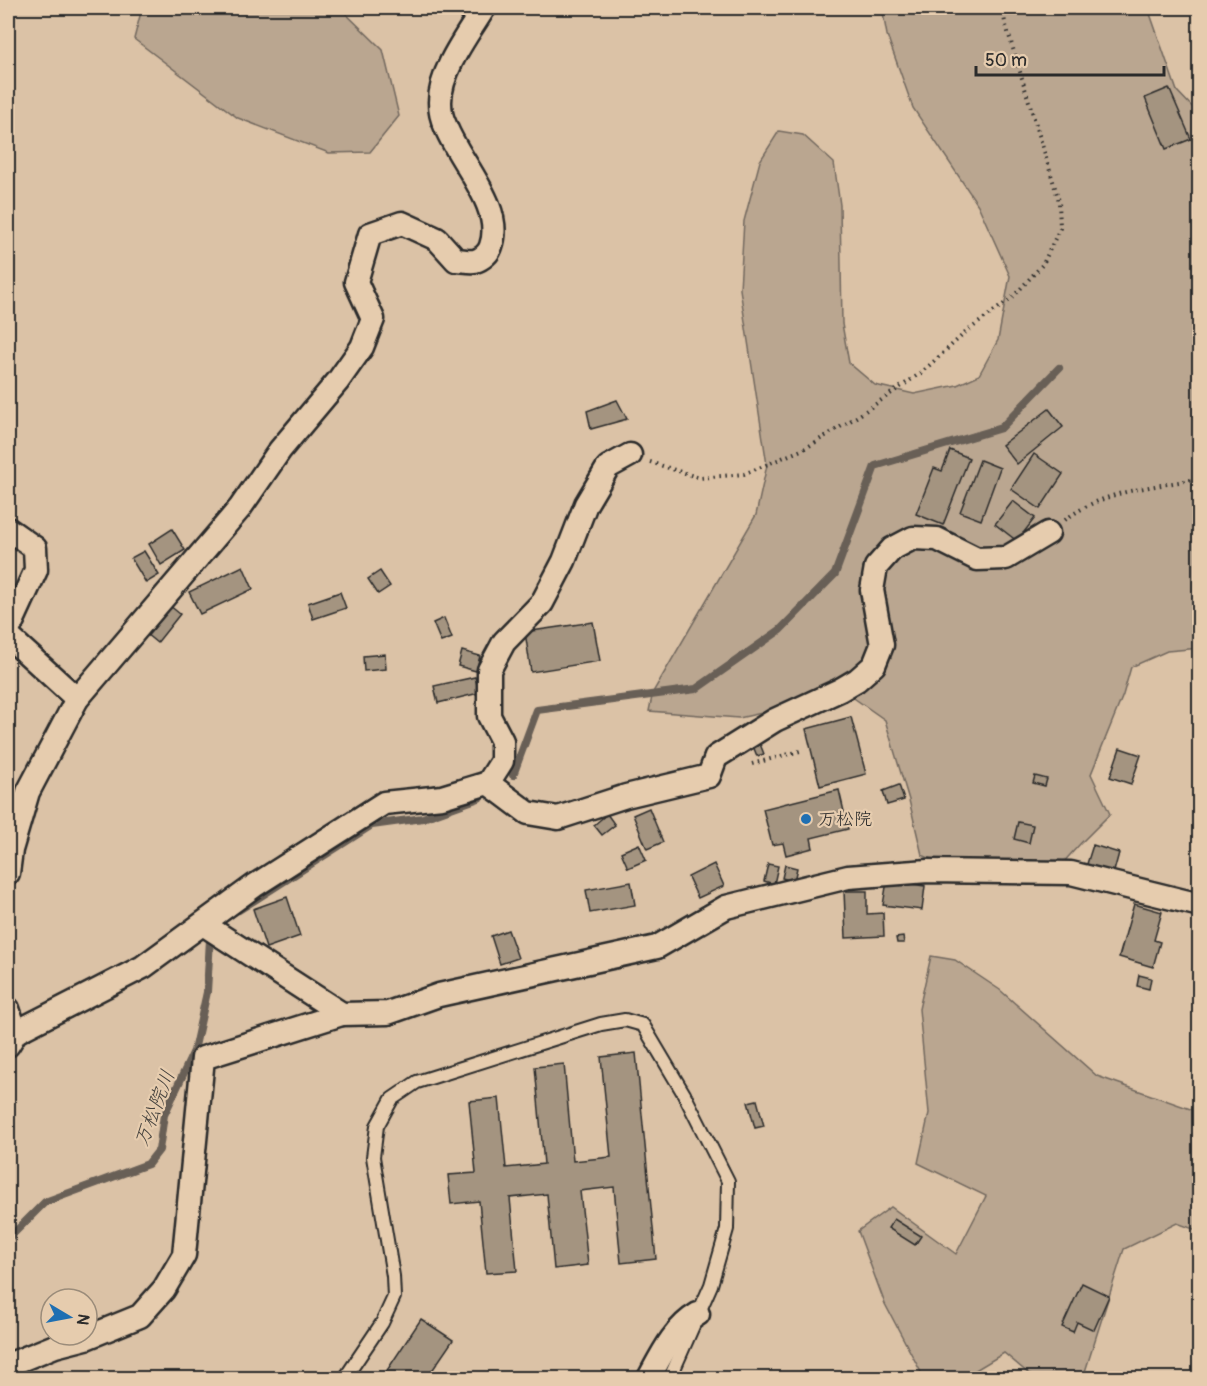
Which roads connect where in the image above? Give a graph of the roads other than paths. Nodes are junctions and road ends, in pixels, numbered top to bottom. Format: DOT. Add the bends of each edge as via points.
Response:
graph roads {
  1 [pos="484,8"];
  2 [pos="630,455"];
  3 [pos="8,529"];
  4 [pos="1048,533"];
  5 [pos="8,631"];
  6 [pos="8,636"];
  7 [pos="77,699"];
  8 [pos="488,783"];
  9 [pos="8,873"];
  10 [pos="1200,905"];
  11 [pos="203,924"];
  12 [pos="8,1009"];
  13 [pos="342,1014"];
  14 [pos="12,1039"];
  15 [pos="698,1314"];
  16 [pos="8,1365"];
  17 [pos="345,1378"];
  18 [pos="649,1378"];
  19 [pos="670,1378"];
  1 -- 7 [label="street" via="444,79 440,102 444,125 493,221 495,236 489,252 476,261 456,260 437,239 402,223 370,234 356,282 373,319 362,347 280,450 240,508"];
  2 -- 8 [label="street" via="608,467 586,504 564,561 542,603 504,642 489,670 489,716 502,741 502,761"];
  3 -- 5 [label="street" via="35,548 36,570"];
  4 -- 8 [label="street" via="1006,558 977,559 937,539 913,538 892,549 876,567 872,590 882,645 874,665 840,690 775,720 716,757 709,776 558,818 528,813"];
  6 -- 7 [label="street"];
  7 -- 9 [label="street" via="28,792"];
  8 -- 11 [label="street" via="442,797 384,803 254,886"];
  10 -- 13 [label="street" via="1071,873 928,871 848,877 726,907 657,947 439,995 388,1013"];
  11 -- 13 [label="street"];
  11 -- 14 [label="street" via="143,968"];
  12 -- 14 [label="street"];
  13 -- 16 [label="street" via="202,1058 184,1255 164,1289 140,1316"];
  15 -- 17 [label="lane" via="727,1229 728,1181 644,1025 625,1020 601,1024 417,1082 392,1099 377,1126 373,1157 394,1297 382,1323"];
  15 -- 18 [label="street" via="686,1321 666,1346"];
  15 -- 19 [label="lane"];
}
